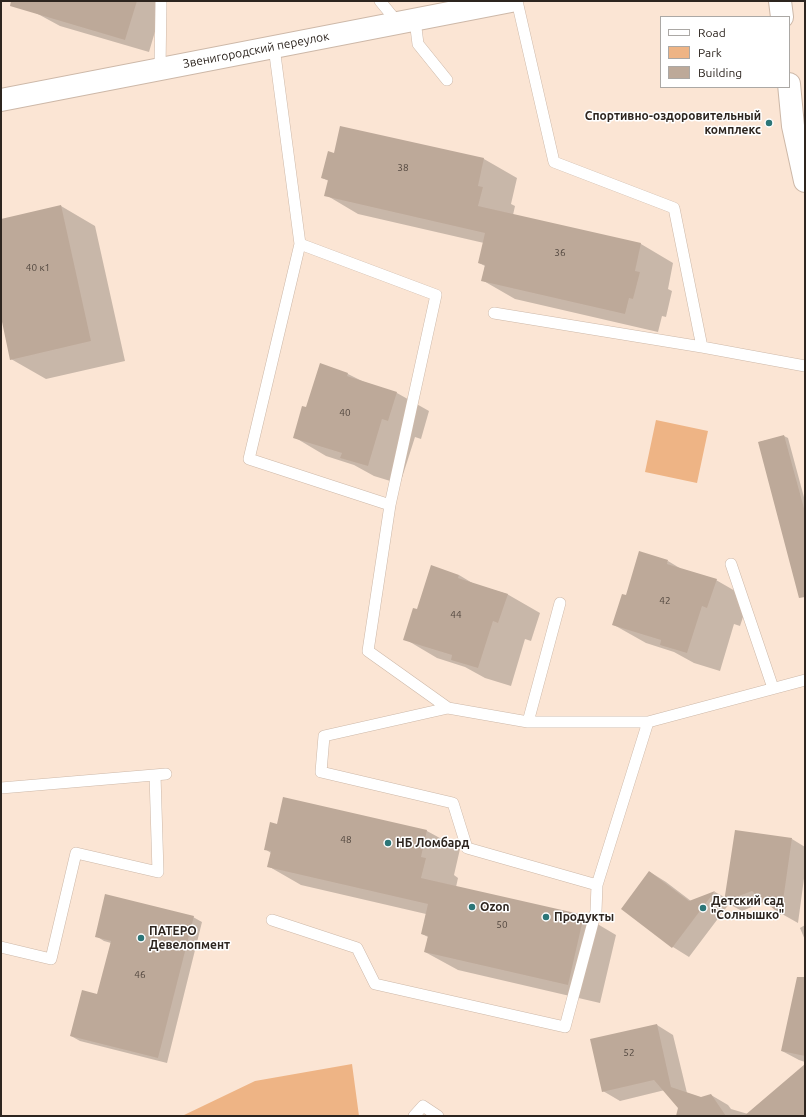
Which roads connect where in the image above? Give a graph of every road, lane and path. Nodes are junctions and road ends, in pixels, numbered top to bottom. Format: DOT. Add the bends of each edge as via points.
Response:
graph roads {
  1 [pos="161,1"];
  2 [pos="380,1"];
  3 [pos="511,1"];
  4 [pos="517,1"];
  5 [pos="780,1"];
  6 [pos="782,16"];
  7 [pos="406,21"];
  8 [pos="274,47"];
  9 [pos="160,69"];
  10 [pos="447,80"];
  11 [pos="789,88"];
  12 [pos="1,100"];
  13 [pos="805,181"];
  14 [pos="300,244"];
  15 [pos="494,312"];
  16 [pos="702,347"];
  17 [pos="805,366"];
  18 [pos="390,505"];
  19 [pos="731,564"];
  20 [pos="560,603"];
  21 [pos="805,680"];
  22 [pos="774,688"];
  23 [pos="448,708"];
  24 [pos="528,722"];
  25 [pos="648,722"];
  26 [pos="1,788"];
  27 [pos="597,885"];
  28 [pos="272,920"];
  29 [pos="1,947"];
  30 [pos="414,1116"];
  31 [pos="438,1116"];
  1 -- 9 [label="lane"];
  2 -- 7 [label="lane"];
  3 -- 7 [label="street, Звенигородский переулок"];
  4 -- 16 [label="lane" via="554,162 674,208"];
  5 -- 6 [label="street"];
  7 -- 8 [label="street, Звенигородский переулок"];
  7 -- 10 [label="lane" via="418,44"];
  8 -- 9 [label="street, Звенигородский переулок"];
  8 -- 14 [label="lane"];
  9 -- 12 [label="street, Звенигородский переулок"];
  11 -- 13 [label="street" via="793,126"];
  14 -- 18 [label="lane" via="436,295"];
  14 -- 18 [label="lane" via="249,459"];
  15 -- 16 [label="lane"];
  16 -- 17 [label="lane"];
  18 -- 23 [label="lane" via="368,651"];
  19 -- 22 [label="lane"];
  20 -- 24 [label="lane"];
  21 -- 22 [label="lane"];
  22 -- 25 [label="lane"];
  23 -- 24 [label="lane"];
  23 -- 27 [label="lane" via="324,736 321,772 453,803 467,848"];
  24 -- 25 [label="lane"];
  25 -- 27 [label="lane"];
  26 -- 29 [label="lane" via="160,774 158,872 76,853 51,959"];
  27 -- 28 [label="lane" via="596,911 565,1027 375,984 357,948"];
  30 -- 31 [label="lane" via="422,1106"];
}
